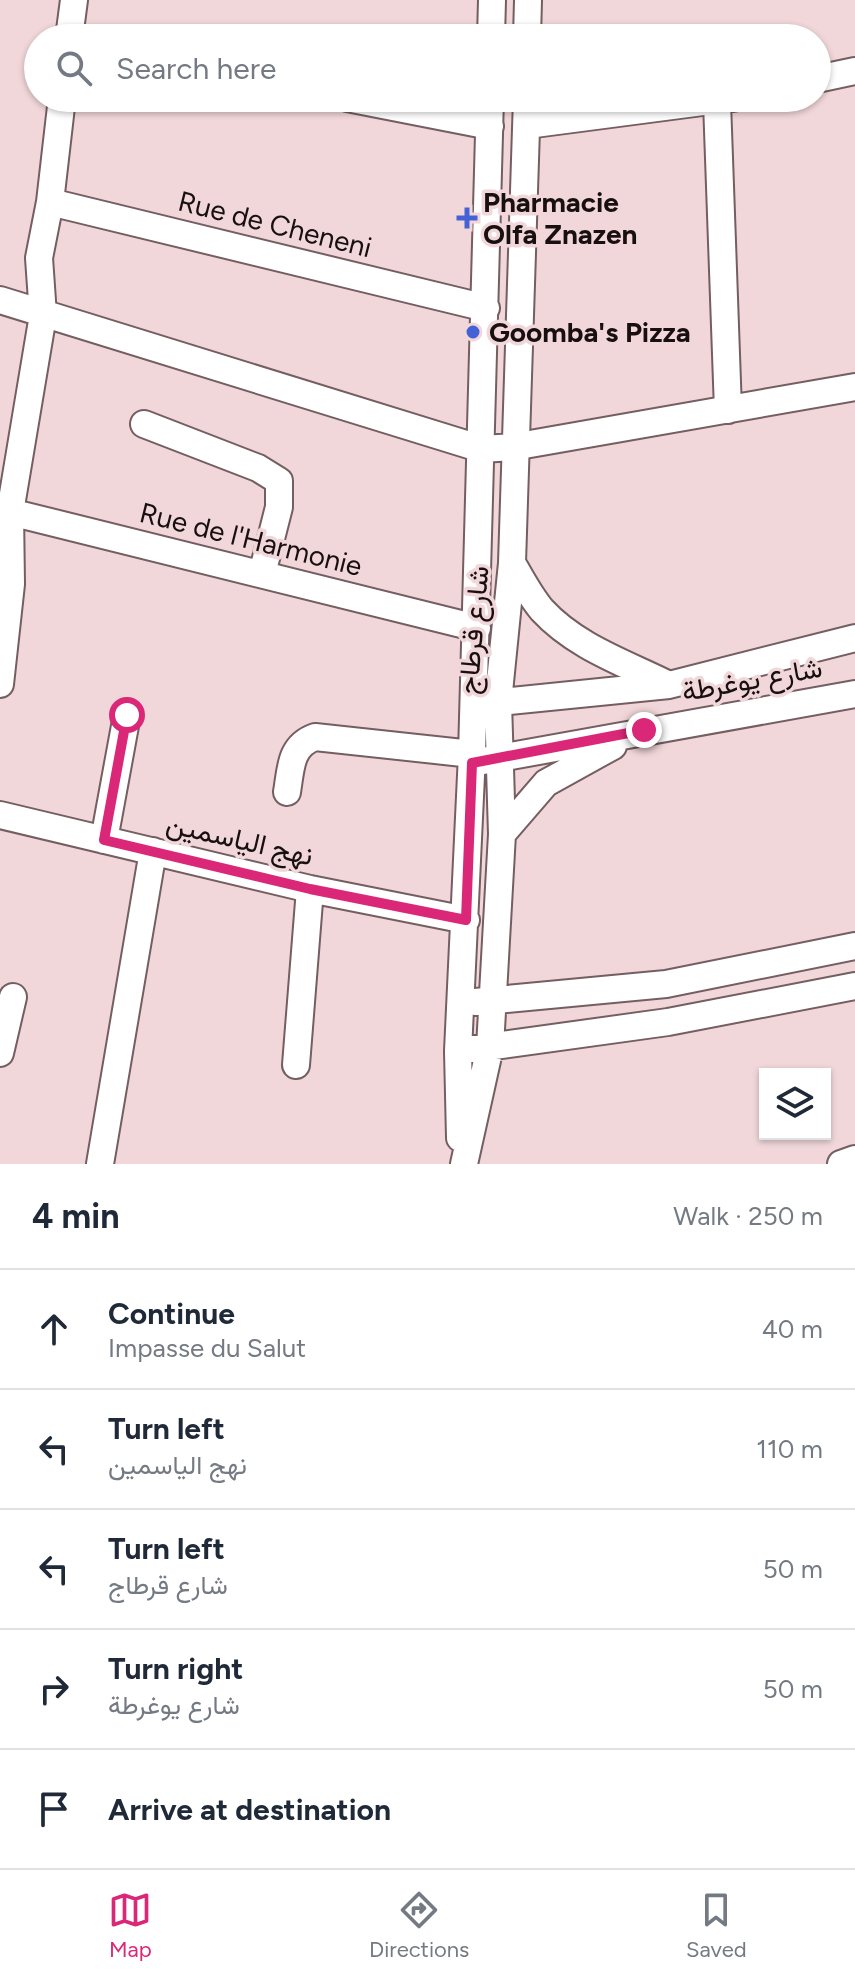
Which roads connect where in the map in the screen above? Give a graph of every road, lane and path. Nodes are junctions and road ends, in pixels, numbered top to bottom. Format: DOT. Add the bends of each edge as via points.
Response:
graph roads {
  1 [pos="74,0"];
  2 [pos="492,0"];
  3 [pos="528,0"];
  4 [pos="71,24"];
  5 [pos="491,24"];
  6 [pos="527,24"];
  7 [pos="855,71"];
  8 [pos="831,76"];
  9 [pos="60,112"];
  10 [pos="418,112"];
  11 [pos="490,112"];
  12 [pos="527,112"];
  13 [pos="630,112"];
  14 [pos="725,112"];
  15 [pos="527,125"];
  16 [pos="490,126"];
  17 [pos="50,202"];
  18 [pos="0,300"];
  19 [pos="486,308"];
  20 [pos="43,315"];
  21 [pos="855,387"];
  22 [pos="728,410"];
  23 [pos="144,424"];
  24 [pos="513,447"];
  25 [pos="482,449"];
  26 [pos="8,464"];
  27 [pos="10,512"];
  28 [pos="512,563"];
  29 [pos="262,574"];
  30 [pos="477,628"];
  31 [pos="855,638"];
  32 [pos="0,679"];
  33 [pos="669,685"];
  34 [pos="855,694"];
  35 [pos="486,704"];
  36 [pos="127,715"];
  37 [pos="644,730"];
  38 [pos="481,759"];
  39 [pos="287,792"];
  40 [pos="1,819"];
  41 [pos="502,834"];
  42 [pos="104,840"];
  43 [pos="153,851"];
  44 [pos="310,889"];
  45 [pos="466,920"];
  46 [pos="855,946"];
  47 [pos="855,986"];
  48 [pos="13,997"];
  49 [pos="493,1001"];
  50 [pos="461,1003"];
  51 [pos="490,1047"];
  52 [pos="458,1051"];
  53 [pos="0,1053"];
  54 [pos="296,1065"];
  55 [pos="855,1159"];
  56 [pos="100,1164"];
  57 [pos="462,1164"];
  58 [pos="841,1164"];
  1 -- 4 [label="street"];
  2 -- 5 [label="street"];
  3 -- 6 [label="street"];
  7 -- 8 [label="street"];
  9 -- 17 [label="street"];
  10 -- 16 [label="street"];
  11 -- 16 [label="street, شارع قرطاج"];
  12 -- 15 [label="street, شارع قرطاج"];
  13 -- 15 [label="street"];
  14 -- 22 [label="street"];
  15 -- 24 [label="street, شارع قرطاج"];
  16 -- 19 [label="street, شارع قرطاج"];
  17 -- 19 [label="street, Rue de Cheneni"];
  17 -- 20 [label="street" via="39,258"];
  18 -- 20 [label="street"];
  19 -- 25 [label="street, شارع قرطاج"];
  20 -- 25 [label="street"];
  20 -- 26 [label="street"];
  21 -- 22 [label="street"];
  22 -- 24 [label="street"];
  23 -- 29 [label="street" via="279,481 279,507"];
  24 -- 25 [label="street"];
  24 -- 28 [label="street, شارع قرطاج"];
  25 -- 30 [label="street, شارع قرطاج"];
  26 -- 27 [label="street"];
  27 -- 29 [label="street, Rue de l'Harmonie"];
  27 -- 32 [label="street" via="11,584"];
  28 -- 33 [label="street" via="555,623 606,656"];
  28 -- 35 [label="street, شارع قرطاج"];
  29 -- 30 [label="street, Rue de l'Harmonie"];
  30 -- 35 [label="street, شارع قرطاج"];
  31 -- 33 [label="street, شارع يوغرطة"];
  33 -- 35 [label="street, شارع يوغرطة"];
  34 -- 37 [label="street, شارع يوغرطة"];
  35 -- 38 [label="street, شارع قرطاج"];
  36 -- 42 [label="street"];
  37 -- 38 [label="street, شارع يوغرطة"];
  37 -- 41 [label="street" via="546,783"];
  38 -- 39 [label="street, شارع يوغرطة" via="315,737 294,753"];
  38 -- 41 [label="street, شارع قرطاج"];
  38 -- 45 [label="street, شارع قرطاج"];
  40 -- 42 [label="street, نهج الياسمين"];
  41 -- 49 [label="street, شارع قرطاج"];
  42 -- 43 [label="street, نهج الياسمين"];
  43 -- 44 [label="street, نهج الياسمين"];
  43 -- 56 [label="street"];
  44 -- 45 [label="street, نهج الياسمين"];
  44 -- 54 [label="street"];
  45 -- 50 [label="street, شارع قرطاج"];
  46 -- 49 [label="street" via="666,984"];
  47 -- 51 [label="street" via="668,1022"];
  48 -- 53 [label="street"];
  49 -- 50 [label="street"];
  49 -- 51 [label="street, شارع قرطاج"];
  50 -- 52 [label="street, شارع قرطاج"];
  51 -- 52 [label="street"];
  51 -- 57 [label="street, شارع قرطاج"];
  52 -- 57 [label="street, شارع قرطاج"];
  55 -- 58 [label="street"];
}
